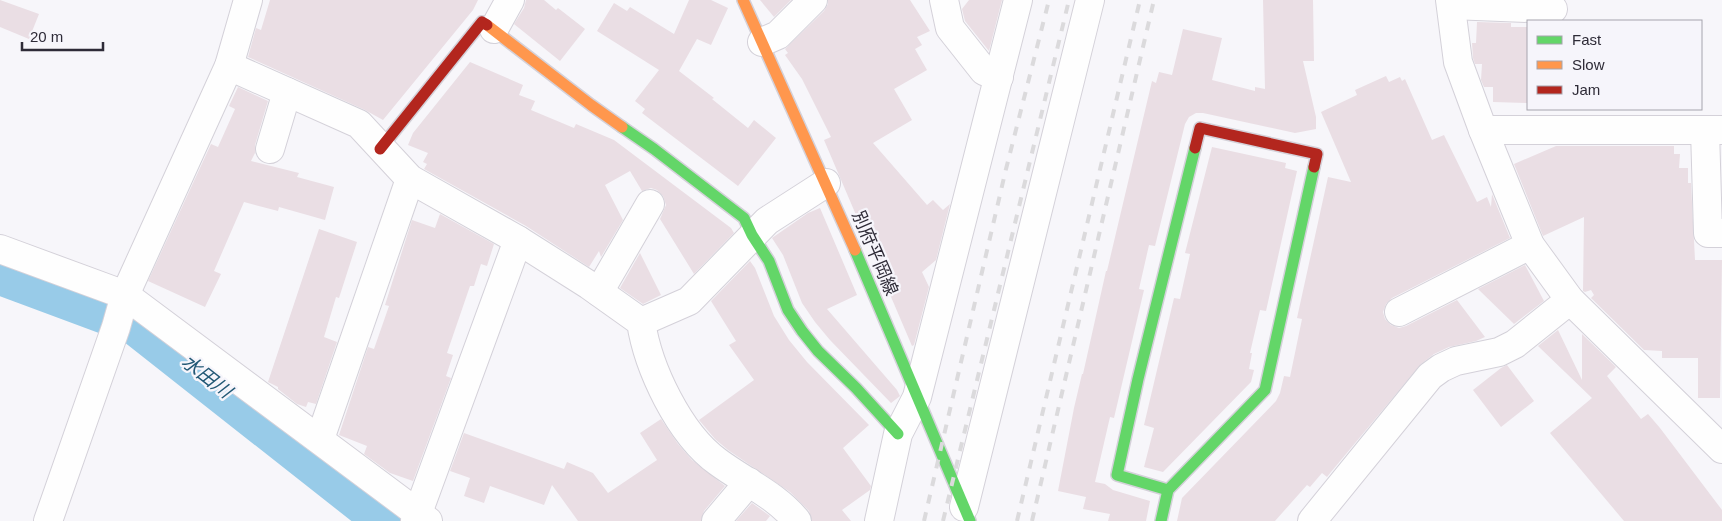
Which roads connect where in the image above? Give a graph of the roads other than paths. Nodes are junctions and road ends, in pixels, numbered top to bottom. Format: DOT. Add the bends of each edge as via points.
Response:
graph roads {
  1 [pos="248,0"];
  2 [pos="510,0"];
  3 [pos="742,0"];
  4 [pos="813,0"];
  5 [pos="944,0"];
  6 [pos="1018,0"];
  7 [pos="1090,0"];
  8 [pos="1450,3"];
  9 [pos="1553,9"];
  10 [pos="494,28"];
  11 [pos="762,42"];
  12 [pos="229,66"];
  13 [pos="999,77"];
  14 [pos="287,92"];
  15 [pos="1483,130"];
  16 [pos="1714,130"];
  17 [pos="380,148"];
  18 [pos="270,149"];
  19 [pos="410,179"];
  20 [pos="826,183"];
  21 [pos="650,204"];
  22 [pos="1722,233"];
  23 [pos="752,235"];
  24 [pos="518,240"];
  25 [pos="1530,245"];
  26 [pos="0,249"];
  27 [pos="599,292"];
  28 [pos="125,295"];
  29 [pos="1570,300"];
  30 [pos="1399,312"];
  31 [pos="641,322"];
  32 [pos="917,397"];
  33 [pos="898,434"];
  34 [pos="320,439"];
  35 [pos="1722,449"];
  36 [pos="749,482"];
  37 [pos="1168,490"];
  38 [pos="967,514"];
  39 [pos="420,519"];
  40 [pos="48,521"];
  41 [pos="716,521"];
  42 [pos="797,521"];
  43 [pos="879,521"];
  44 [pos="1161,521"];
  45 [pos="1312,521"];
  1 -- 12 [label="street"];
  2 -- 10 [label="street"];
  3 -- 11 [label="street, 別府平岡線"];
  4 -- 11 [label="street" via="778,35"];
  5 -- 13 [label="street" via="950,28 984,71"];
  6 -- 13 [label="street"];
  7 -- 38 [label="street"];
  8 -- 9 [label="street"];
  8 -- 15 [label="street" via="1458,62"];
  10 -- 17 [label="street" via="482,22"];
  10 -- 23 [label="street" via="591,105 735,210 744,218"];
  11 -- 20 [label="street, 別府平岡線"];
  12 -- 14 [label="street"];
  12 -- 28 [label="street"];
  13 -- 32 [label="street"];
  14 -- 17 [label="street" via="358,124"];
  14 -- 18 [label="street"];
  15 -- 16 [label="street"];
  15 -- 25 [label="street"];
  16 -- 22 [label="street" via="1708,233"];
  17 -- 19 [label="street"];
  19 -- 24 [label="street"];
  19 -- 34 [label="street"];
  20 -- 23 [label="street" via="766,221"];
  20 -- 32 [label="street, 別府平岡線"];
  21 -- 27 [label="street"];
  23 -- 31 [label="street" via="689,301"];
  23 -- 33 [label="street" via="769,261 788,310 802,331"];
  24 -- 27 [label="street"];
  24 -- 39 [label="street"];
  25 -- 29 [label="street"];
  25 -- 30 [label="street"];
  26 -- 28 [label="street"];
  27 -- 31 [label="street"];
  28 -- 34 [label="street"];
  28 -- 40 [label="street"];
  29 -- 35 [label="street"];
  29 -- 45 [label="street" via="1515,344 1499,352 1456,361 1430,376"];
  31 -- 36 [label="street" via="655,371 695,441 716,461"];
  32 -- 33 [label="street"];
  32 -- 38 [label="street, 別府平岡線"];
  33 -- 43 [label="street"];
  34 -- 39 [label="street"];
  36 -- 41 [label="street"];
  36 -- 42 [label="street" via="776,499"];
  37 -- 37 [label="street" via="1265,390 1317,154 1200,128 1117,475"];
  37 -- 44 [label="street"];
}
